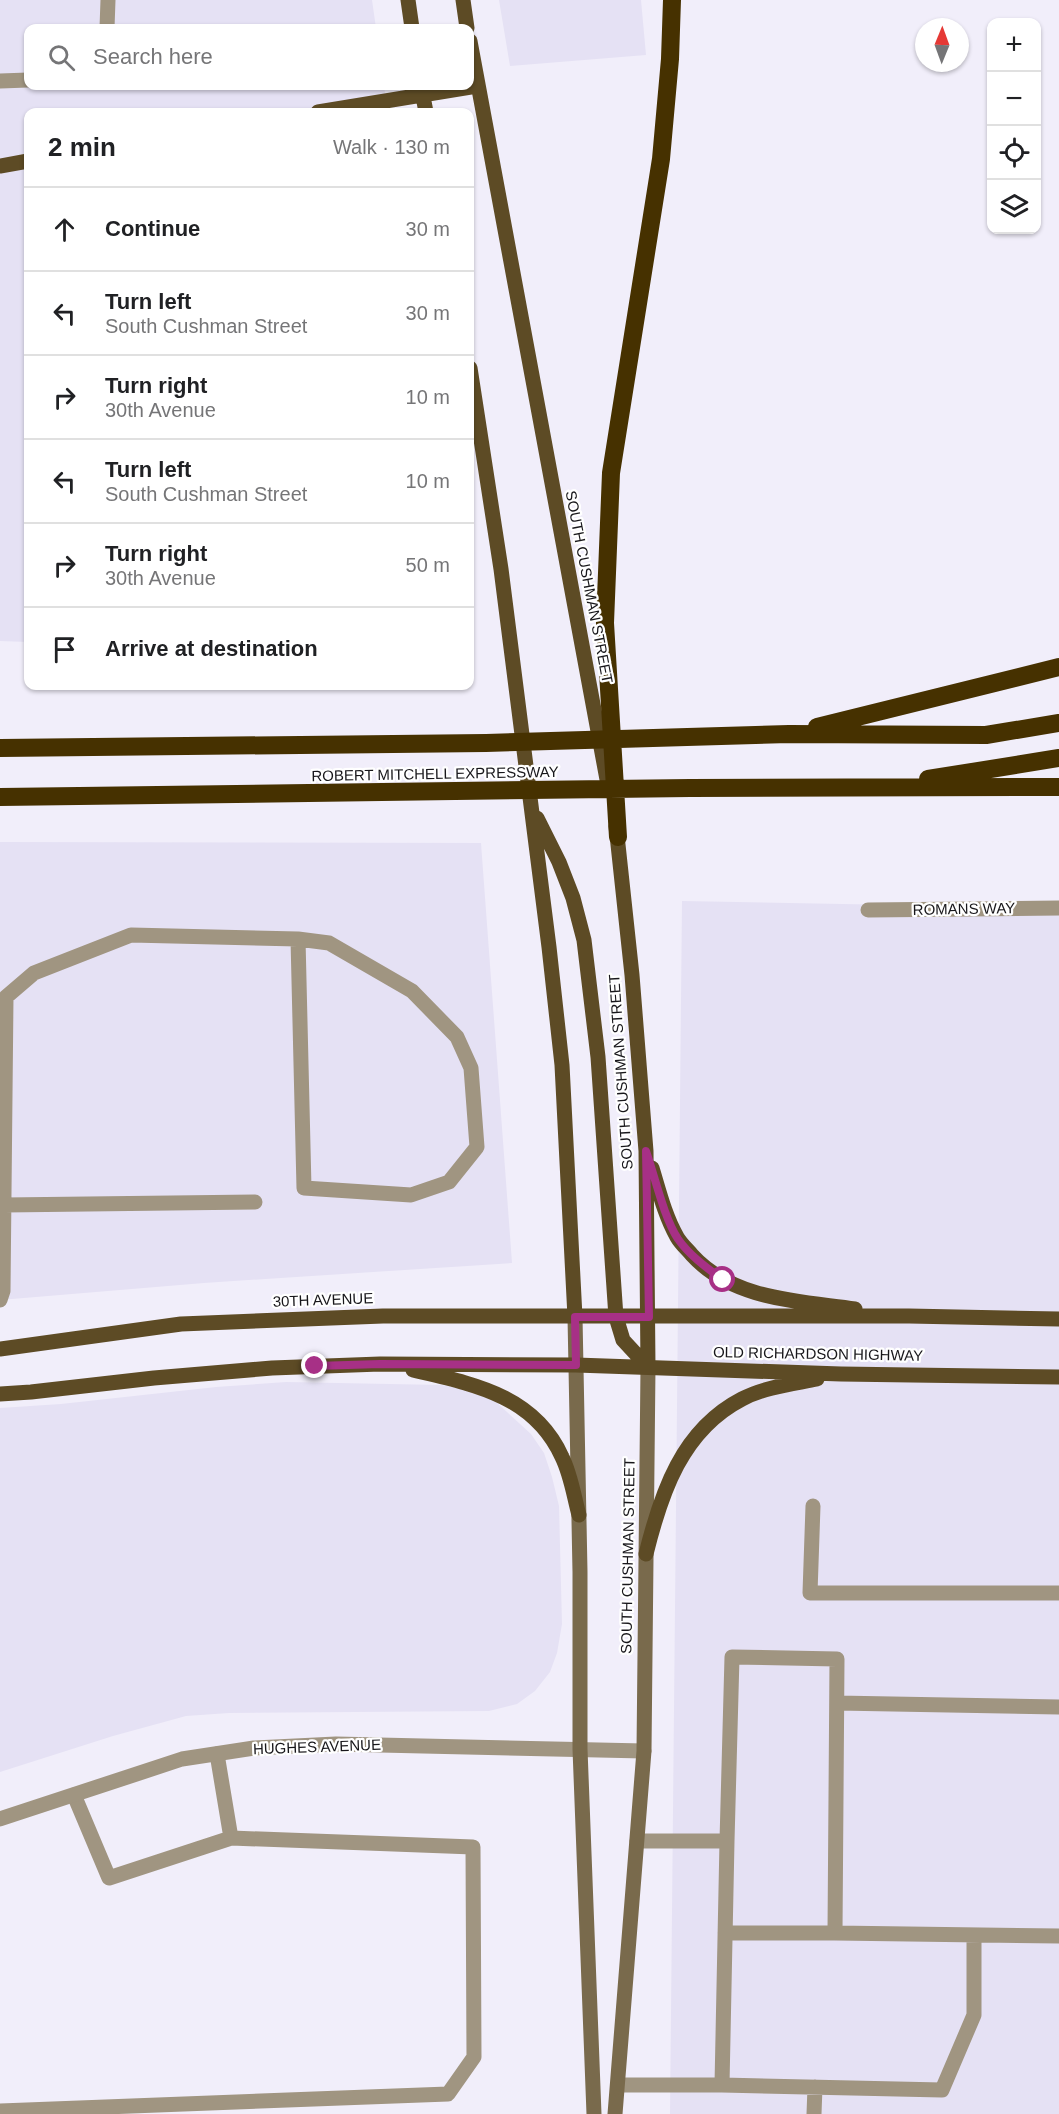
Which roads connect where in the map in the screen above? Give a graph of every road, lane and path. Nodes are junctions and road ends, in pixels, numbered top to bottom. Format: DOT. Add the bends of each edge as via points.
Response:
graph roads {
  1 [pos="108,0"];
  2 [pos="408,0"];
  3 [pos="463,0"];
  4 [pos="672,0"];
  5 [pos="108,24"];
  6 [pos="411,24"];
  7 [pos="466,24"];
  8 [pos="474,67"];
  9 [pos="24,80"];
  10 [pos="0,81"];
  11 [pos="474,86"];
  12 [pos="477,86"];
  13 [pos="422,90"];
  14 [pos="337,108"];
  15 [pos="425,108"];
  16 [pos="24,162"];
  17 [pos="0,166"];
  18 [pos="474,394"];
  19 [pos="1059,668"];
  20 [pos="1059,723"];
  21 [pos="789,734"];
  22 [pos="0,748"];
  23 [pos="1059,758"];
  24 [pos="1059,787"];
  25 [pos="870,788"];
  26 [pos="0,797"];
  27 [pos="532,810"];
  28 [pos="618,837"];
  29 [pos="1059,908"];
  30 [pos="868,910"];
  31 [pos="298,939"];
  32 [pos="646,1151"];
  33 [pos="255,1202"];
  34 [pos="4,1205"];
  35 [pos="0,1300"];
  36 [pos="909,1316"];
  37 [pos="575,1317"];
  38 [pos="616,1317"];
  39 [pos="649,1317"];
  40 [pos="1059,1319"];
  41 [pos="0,1349"];
  42 [pos="387,1364"];
  43 [pos="576,1365"];
  44 [pos="648,1368"];
  45 [pos="841,1374"];
  46 [pos="1059,1377"];
  47 [pos="0,1394"];
  48 [pos="813,1506"];
  49 [pos="579,1515"];
  50 [pos="646,1554"];
  51 [pos="1059,1593"];
  52 [pos="837,1703"];
  53 [pos="1059,1707"];
  54 [pos="580,1749"];
  55 [pos="644,1751"];
  56 [pos="218,1754"];
  57 [pos="74,1795"];
  58 [pos="0,1819"];
  59 [pos="231,1838"];
  60 [pos="637,1841"];
  61 [pos="727,1841"];
  62 [pos="725,1933"];
  63 [pos="835,1933"];
  64 [pos="974,1935"];
  65 [pos="1059,1936"];
  66 [pos="618,2085"];
  67 [pos="722,2085"];
  68 [pos="815,2087"];
  69 [pos="0,2111"];
  70 [pos="594,2114"];
  71 [pos="615,2114"];
  72 [pos="814,2114"];
  1 -- 5 [label="street"];
  2 -- 6 [label="main road"];
  3 -- 7 [label="main road"];
  4 -- 28 [label="highway" via="661,159 611,473 605,623"];
  8 -- 12 [label="main road, SOUTH CUSHMAN STREET"];
  9 -- 10 [label="street"];
  11 -- 12 [label="main road"];
  12 -- 28 [label="main road, SOUTH CUSHMAN STREET"];
  13 -- 14 [label="main road"];
  13 -- 15 [label="main road"];
  16 -- 17 [label="main road"];
  18 -- 27 [label="main road"];
  19 -- 21 [label="highway"];
  20 -- 21 [label="highway" via="986,735"];
  21 -- 22 [label="highway, ROBERT MITCHELL EXPRESSWAY" via="486,743"];
  23 -- 25 [label="highway"];
  24 -- 25 [label="highway"];
  25 -- 26 [label="highway, ROBERT MITCHELL EXPRESSWAY"];
  27 -- 37 [label="main road" via="562,1065"];
  27 -- 38 [label="main road" via="559,862 584,940 598,1057"];
  28 -- 32 [label="main road, SOUTH CUSHMAN STREET"];
  29 -- 30 [label="street, ROMANS WAY"];
  31 -- 31 [label="street" via="304,1188 411,1195 449,1182 477,1146 471,1068 457,1037 412,991 329,943"];
  31 -- 34 [label="street" via="131,934 34,973 6,997"];
  32 -- 36 [label="main road" via="678,1239 723,1280 795,1301"];
  32 -- 39 [label="main road, SOUTH CUSHMAN STREET"];
  33 -- 34 [label="street"];
  34 -- 35 [label="street"];
  36 -- 39 [label="main road"];
  36 -- 40 [label="main road"];
  37 -- 38 [label="main road, 30TH AVENUE"];
  37 -- 41 [label="main road, 30TH AVENUE" via="249,1320 180,1324"];
  37 -- 43 [label="main road"];
  38 -- 39 [label="main road, 30TH AVENUE"];
  38 -- 44 [label="main road" via="623,1340"];
  39 -- 44 [label="main road, SOUTH CUSHMAN STREET"];
  42 -- 43 [label="main road"];
  42 -- 47 [label="main road" via="260,1369"];
  42 -- 49 [label="main road" via="474,1384 507,1398 530,1414 549,1433 563,1459"];
  43 -- 44 [label="main road, OLD RICHARDSON HIGHWAY"];
  43 -- 49 [label="main road"];
  44 -- 45 [label="main road, OLD RICHARDSON HIGHWAY"];
  44 -- 50 [label="main road, SOUTH CUSHMAN STREET"];
  45 -- 46 [label="main road, OLD RICHARDSON HIGHWAY"];
  45 -- 50 [label="main road" via="769,1389 720,1412 695,1436 667,1485"];
  48 -- 51 [label="street" via="810,1593"];
  49 -- 54 [label="main road"];
  50 -- 55 [label="main road, SOUTH CUSHMAN STREET"];
  52 -- 53 [label="street"];
  52 -- 61 [label="street" via="837,1659 732,1658"];
  52 -- 63 [label="street"];
  54 -- 55 [label="street, HUGHES AVENUE"];
  54 -- 56 [label="street, HUGHES AVENUE" via="336,1744"];
  54 -- 70 [label="main road"];
  55 -- 60 [label="main road, SOUTH CUSHMAN STREET"];
  56 -- 57 [label="street, HUGHES AVENUE" via="182,1759"];
  56 -- 59 [label="street"];
  57 -- 58 [label="street, HUGHES AVENUE"];
  57 -- 59 [label="street" via="109,1878"];
  59 -- 69 [label="street" via="473,1847 474,2057 448,2094"];
  60 -- 61 [label="street"];
  60 -- 66 [label="main road, SOUTH CUSHMAN STREET"];
  61 -- 62 [label="street"];
  62 -- 63 [label="street"];
  62 -- 67 [label="street"];
  63 -- 64 [label="street"];
  64 -- 65 [label="street"];
  64 -- 68 [label="street" via="974,2015 942,2090"];
  66 -- 67 [label="street"];
  66 -- 71 [label="main road, SOUTH CUSHMAN STREET"];
  67 -- 68 [label="street"];
  68 -- 72 [label="street"];
}
